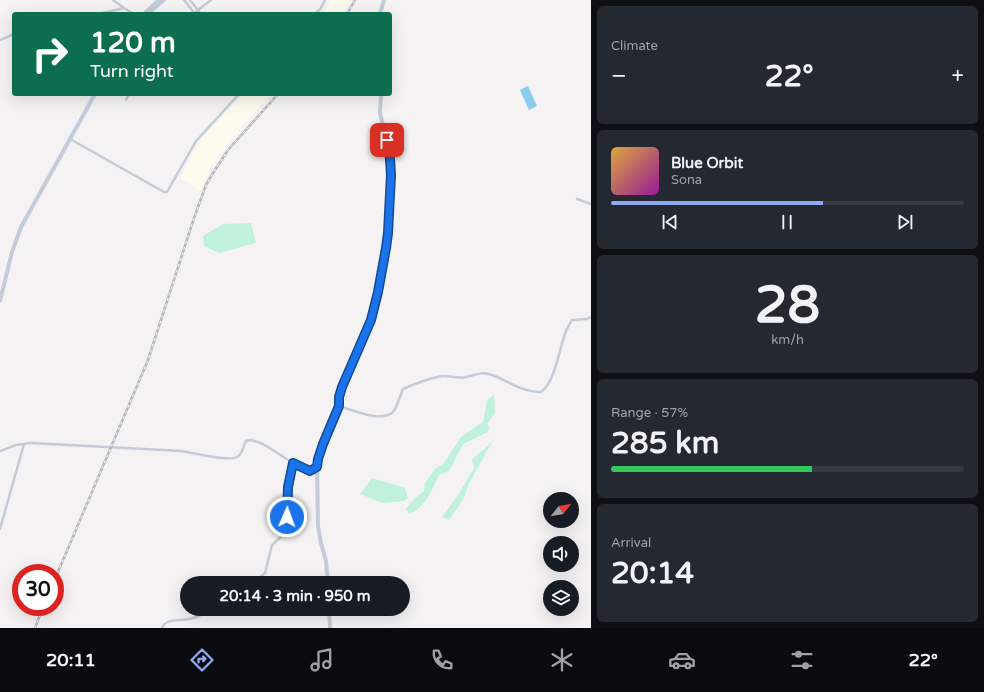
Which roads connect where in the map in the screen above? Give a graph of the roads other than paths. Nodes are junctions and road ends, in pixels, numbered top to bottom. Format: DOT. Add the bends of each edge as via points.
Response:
graph roads {
  1 [pos="113,0"];
  2 [pos="184,0"];
  3 [pos="190,0"];
  4 [pos="211,0"];
  5 [pos="325,0"];
  6 [pos="384,0"];
  7 [pos="162,1"];
  8 [pos="124,8"];
  9 [pos="198,10"];
  10 [pos="107,12"];
  11 [pos="131,12"];
  12 [pos="148,12"];
  13 [pos="193,12"];
  14 [pos="317,12"];
  15 [pos="381,12"];
  16 [pos="12,35"];
  17 [pos="0,40"];
  18 [pos="94,96"];
  19 [pos="128,96"];
  20 [pos="237,96"];
  21 [pos="381,96"];
  22 [pos="126,100"];
  23 [pos="70,139"];
  24 [pos="577,199"];
  25 [pos="591,204"];
  26 [pos="0,301"];
  27 [pos="591,317"];
  28 [pos="339,406"];
  29 [pos="24,444"];
  30 [pos="0,452"];
  31 [pos="293,463"];
  32 [pos="317,467"];
  33 [pos="0,529"];
  34 [pos="261,576"];
  35 [pos="327,576"];
  36 [pos="197,616"];
  37 [pos="329,616"];
  38 [pos="162,628"];
  39 [pos="330,628"];
  1 -- 8 [label="street"];
  2 -- 13 [label="street"];
  3 -- 9 [label="street"];
  4 -- 9 [label="street"];
  5 -- 14 [label="street"];
  6 -- 15 [label="street"];
  7 -- 12 [label="street"];
  8 -- 10 [label="street"];
  8 -- 11 [label="street"];
  16 -- 17 [label="street"];
  18 -- 23 [label="street"];
  19 -- 22 [label="street"];
  20 -- 23 [label="street" via="196,141 167,192"];
  21 -- 28 [label="street" via="380,114 390,165 386,248 374,309 342,387"];
  23 -- 26 [label="street" via="21,227"];
  24 -- 25 [label="street"];
  27 -- 28 [label="street" via="572,320 566,330 552,378 546,389 541,392 525,390 492,374 482,373 465,378 443,376 403,389 394,411 385,416 374,416"];
  28 -- 32 [label="street" via="323,444"];
  29 -- 30 [label="street"];
  29 -- 31 [label="street" via="182,451 234,459 240,455 246,441 250,440 261,443"];
  29 -- 33 [label="street"];
  31 -- 32 [label="street" via="310,471"];
  31 -- 34 [label="street" via="284,534 272,545 265,573"];
  32 -- 35 [label="street" via="318,526"];
  36 -- 38 [label="street" via="169,622"];
  37 -- 39 [label="street"];
}
